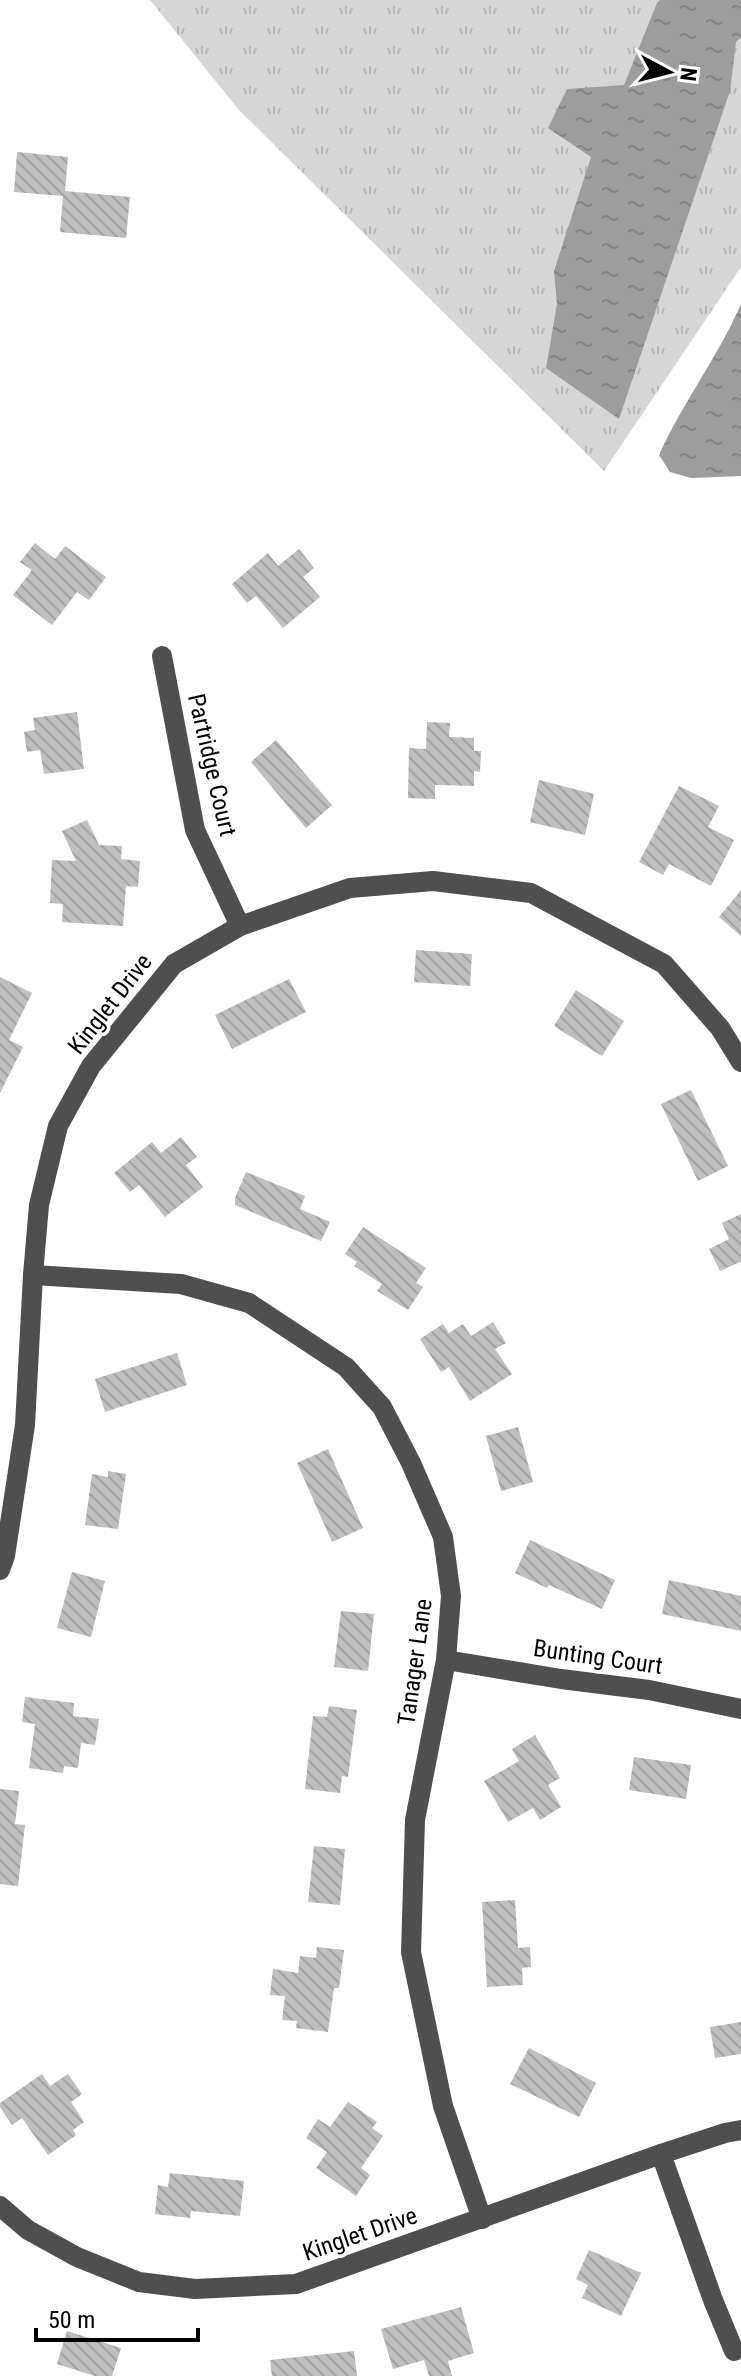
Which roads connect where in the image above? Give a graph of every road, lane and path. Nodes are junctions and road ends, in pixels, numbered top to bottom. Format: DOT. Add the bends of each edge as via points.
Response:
graph roads {
  1 [pos="162,656"];
  2 [pos="240,926"];
  3 [pos="741,1062"];
  4 [pos="33,1275"];
  5 [pos="0,1570"];
  6 [pos="446,1660"];
  7 [pos="741,1709"];
  8 [pos="741,2130"];
  9 [pos="661,2154"];
  10 [pos="0,2206"];
  11 [pos="482,2219"];
  12 [pos="734,2351"];
  1 -- 2 [label="street, Partridge Court" via="195,830"];
  2 -- 3 [label="street, Kinglet Drive" via="350,888 433,881 531,893 664,964 720,1028"];
  2 -- 4 [label="street, Kinglet Drive" via="174,964 91,1066 58,1126 39,1205"];
  4 -- 5 [label="street, Kinglet Drive" via="25,1425"];
  4 -- 6 [label="street, Tanager Lane" via="181,1284 249,1303 346,1367 382,1407 443,1537 451,1596"];
  6 -- 7 [label="street, Bunting Court"];
  6 -- 11 [label="street, Tanager Lane" via="415,1820 411,1952 443,2106"];
  8 -- 9 [label="street, Kinglet Drive"];
  9 -- 11 [label="street, Kinglet Drive"];
  9 -- 12 [label="street"];
  10 -- 11 [label="street, Kinglet Drive" via="28,2230 77,2257 139,2282 195,2289 296,2284"];
}
